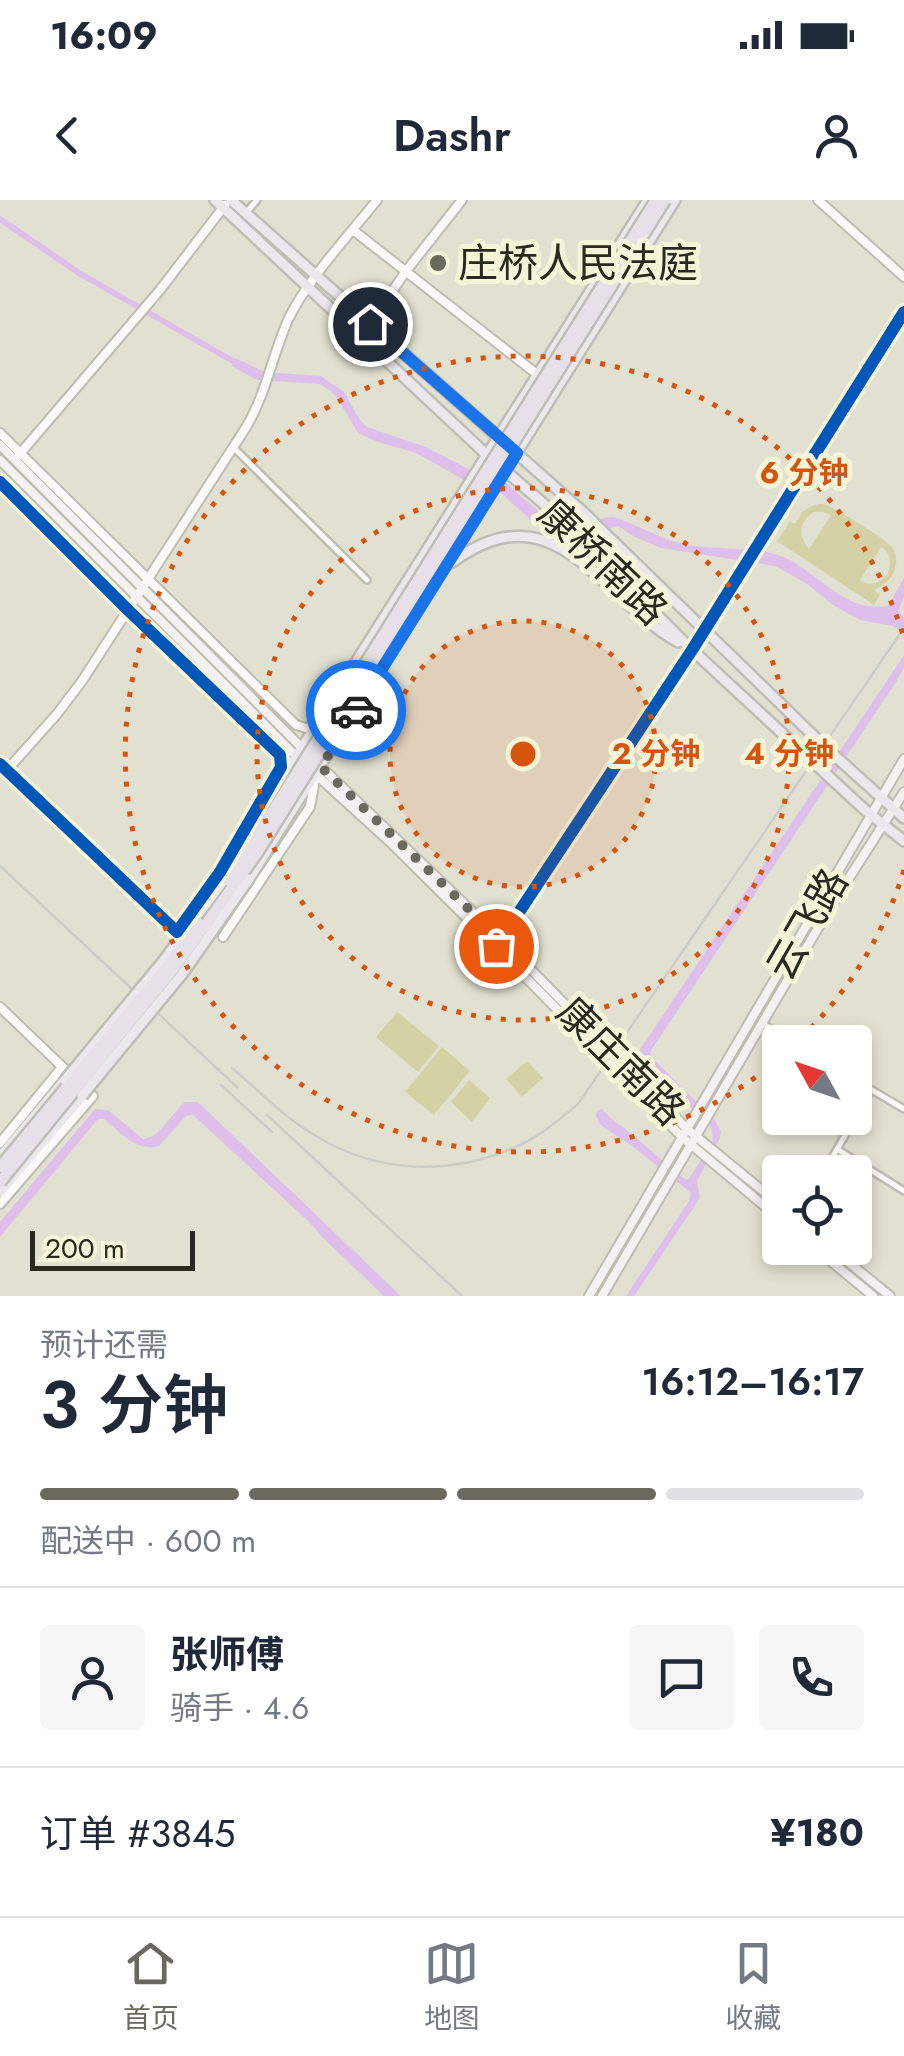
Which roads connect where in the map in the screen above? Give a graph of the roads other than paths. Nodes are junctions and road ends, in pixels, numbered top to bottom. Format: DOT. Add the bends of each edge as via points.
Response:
graph roads {
  1 [pos="257,200"];
  2 [pos="377,200"];
  3 [pos="462,200"];
  4 [pos="648,200"];
  5 [pos="656,200"];
  6 [pos="665,200"];
  7 [pos="675,200"];
  8 [pos="818,200"];
  9 [pos="225,202"];
  10 [pos="246,213"];
  11 [pos="354,230"];
  12 [pos="406,271"];
  13 [pos="317,276"];
  14 [pos="904,276"];
  15 [pos="309,288"];
  16 [pos="904,312"];
  17 [pos="370,324"];
  18 [pos="538,374"];
  19 [pos="0,434"];
  20 [pos="498,438"];
  21 [pos="0,445"];
  22 [pos="233,447"];
  23 [pos="517,453"];
  24 [pos="17,456"];
  25 [pos="485,459"];
  26 [pos="0,460"];
  27 [pos="504,474"];
  28 [pos="1,485"];
  29 [pos="445,568"];
  30 [pos="148,579"];
  31 [pos="367,580"];
  32 [pos="139,592"];
  33 [pos="128,610"];
  34 [pos="704,629"];
  35 [pos="690,648"];
  36 [pos="317,725"];
  37 [pos="300,753"];
  38 [pos="280,755"];
  39 [pos="904,759"];
  40 [pos="4,767"];
  41 [pos="319,771"];
  42 [pos="904,792"];
  43 [pos="881,798"];
  44 [pos="894,810"];
  45 [pos="871,815"];
  46 [pos="904,818"];
  47 [pos="884,825"];
  48 [pos="904,841"];
  49 [pos="223,937"];
  50 [pos="498,943"];
  51 [pos="0,1007"];
  52 [pos="763,1024"];
  53 [pos="62,1067"];
  54 [pos="872,1090"];
  55 [pos="87,1096"];
  56 [pos="904,1110"];
  57 [pos="684,1133"];
  58 [pos="846,1135"];
  59 [pos="693,1140"];
  60 [pos="0,1143"];
  61 [pos="837,1150"];
  62 [pos="709,1153"];
  63 [pos="834,1155"];
  64 [pos="0,1156"];
  65 [pos="0,1167"];
  66 [pos="0,1182"];
  67 [pos="904,1191"];
  68 [pos="0,1192"];
  69 [pos="762,1192"];
  70 [pos="762,1202"];
  71 [pos="0,1204"];
  72 [pos="836,1265"];
  73 [pos="852,1265"];
  74 [pos="589,1296"];
  75 [pos="602,1296"];
  76 [pos="873,1296"];
  77 [pos="890,1296"];
  1 -- 10 [label="street"];
  2 -- 11 [label="street"];
  3 -- 12 [label="street"];
  4 -- 18 [label="main road"];
  5 -- 65 [label="highway, bridge" via="221,893"];
  6 -- 66 [label="highway, bridge" via="257,853 175,968"];
  7 -- 23 [label="main road"];
  8 -- 14 [label="street"];
  9 -- 10 [label="main road, 康桥南路"];
  9 -- 15 [label="main road, 康桥南路"];
  9 -- 24 [label="street"];
  10 -- 13 [label="main road, 康桥南路"];
  11 -- 12 [label="street"];
  11 -- 13 [label="street"];
  12 -- 17 [label="street"];
  12 -- 18 [label="street"];
  13 -- 15 [label="street"];
  13 -- 17 [label="main road, 康桥南路"];
  15 -- 22 [label="street" via="288,319 258,407"];
  15 -- 25 [label="main road, 康桥南路"];
  16 -- 34 [label="street"];
  17 -- 20 [label="main road, 康桥南路"];
  18 -- 20 [label="main road"];
  19 -- 24 [label="street"];
  20 -- 23 [label="main road, 康桥南路"];
  20 -- 25 [label="main road"];
  21 -- 24 [label="main road, 康庄南路"];
  22 -- 30 [label="street"];
  22 -- 31 [label="street"];
  23 -- 27 [label="main road"];
  23 -- 34 [label="main road, 康桥南路"];
  24 -- 30 [label="street"];
  24 -- 32 [label="main road, 康庄南路"];
  25 -- 27 [label="main road, 康桥南路"];
  25 -- 36 [label="main road"];
  26 -- 32 [label="main road, 康庄南路"];
  27 -- 29 [label="main road"];
  27 -- 35 [label="main road, 康桥南路" via="559,517"];
  28 -- 33 [label="street"];
  29 -- 35 [label="main road" via="471,548 504,538 551,541"];
  29 -- 41 [label="main road"];
  30 -- 32 [label="street"];
  30 -- 36 [label="street" via="296,725"];
  32 -- 33 [label="street"];
  32 -- 37 [label="main road, 康庄南路"];
  33 -- 38 [label="street"];
  33 -- 40 [label="street" via="74,692"];
  34 -- 35 [label="street"];
  34 -- 43 [label="main road, 康桥南路"];
  35 -- 45 [label="main road, 康桥南路"];
  35 -- 50 [label="street"];
  36 -- 37 [label="main road"];
  37 -- 38 [label="street"];
  37 -- 41 [label="main road, 康庄南路"];
  37 -- 64 [label="main road, bridge" via="223,881"];
  38 -- 40 [label="street" via="281,767 220,872 177,932"];
  39 -- 43 [label="main road, 云飞路"];
  41 -- 49 [label="street" via="310,807"];
  41 -- 50 [label="main road, 康庄南路"];
  41 -- 55 [label="main road, bridge" via="183,973"];
  42 -- 44 [label="main road, 云飞路"];
  43 -- 44 [label="main road, 康桥南路"];
  43 -- 45 [label="main road, 云飞路"];
  44 -- 46 [label="main road"];
  44 -- 47 [label="main road, 云飞路"];
  45 -- 47 [label="main road, 康桥南路"];
  45 -- 57 [label="main road, 云飞路"];
  47 -- 48 [label="main road, 康桥南路"];
  47 -- 52 [label="main road, 云飞路"];
  50 -- 57 [label="main road, 康庄南路"];
  51 -- 53 [label="street"];
  52 -- 59 [label="main road, 云飞路"];
  53 -- 55 [label="street"];
  53 -- 60 [label="street"];
  54 -- 56 [label="street"];
  55 -- 68 [label="main road"];
  55 -- 71 [label="street"];
  57 -- 59 [label="main road, 康庄南路"];
  57 -- 74 [label="main road, 云飞路"];
  58 -- 61 [label="street"];
  59 -- 62 [label="main road, 康庄南路"];
  59 -- 75 [label="main road, 云飞路"];
  61 -- 63 [label="street"];
  61 -- 67 [label="street"];
  62 -- 69 [label="main road, 康庄南路"];
  62 -- 70 [label="main road"];
  72 -- 76 [label="main road"];
  73 -- 77 [label="main road"];
}
